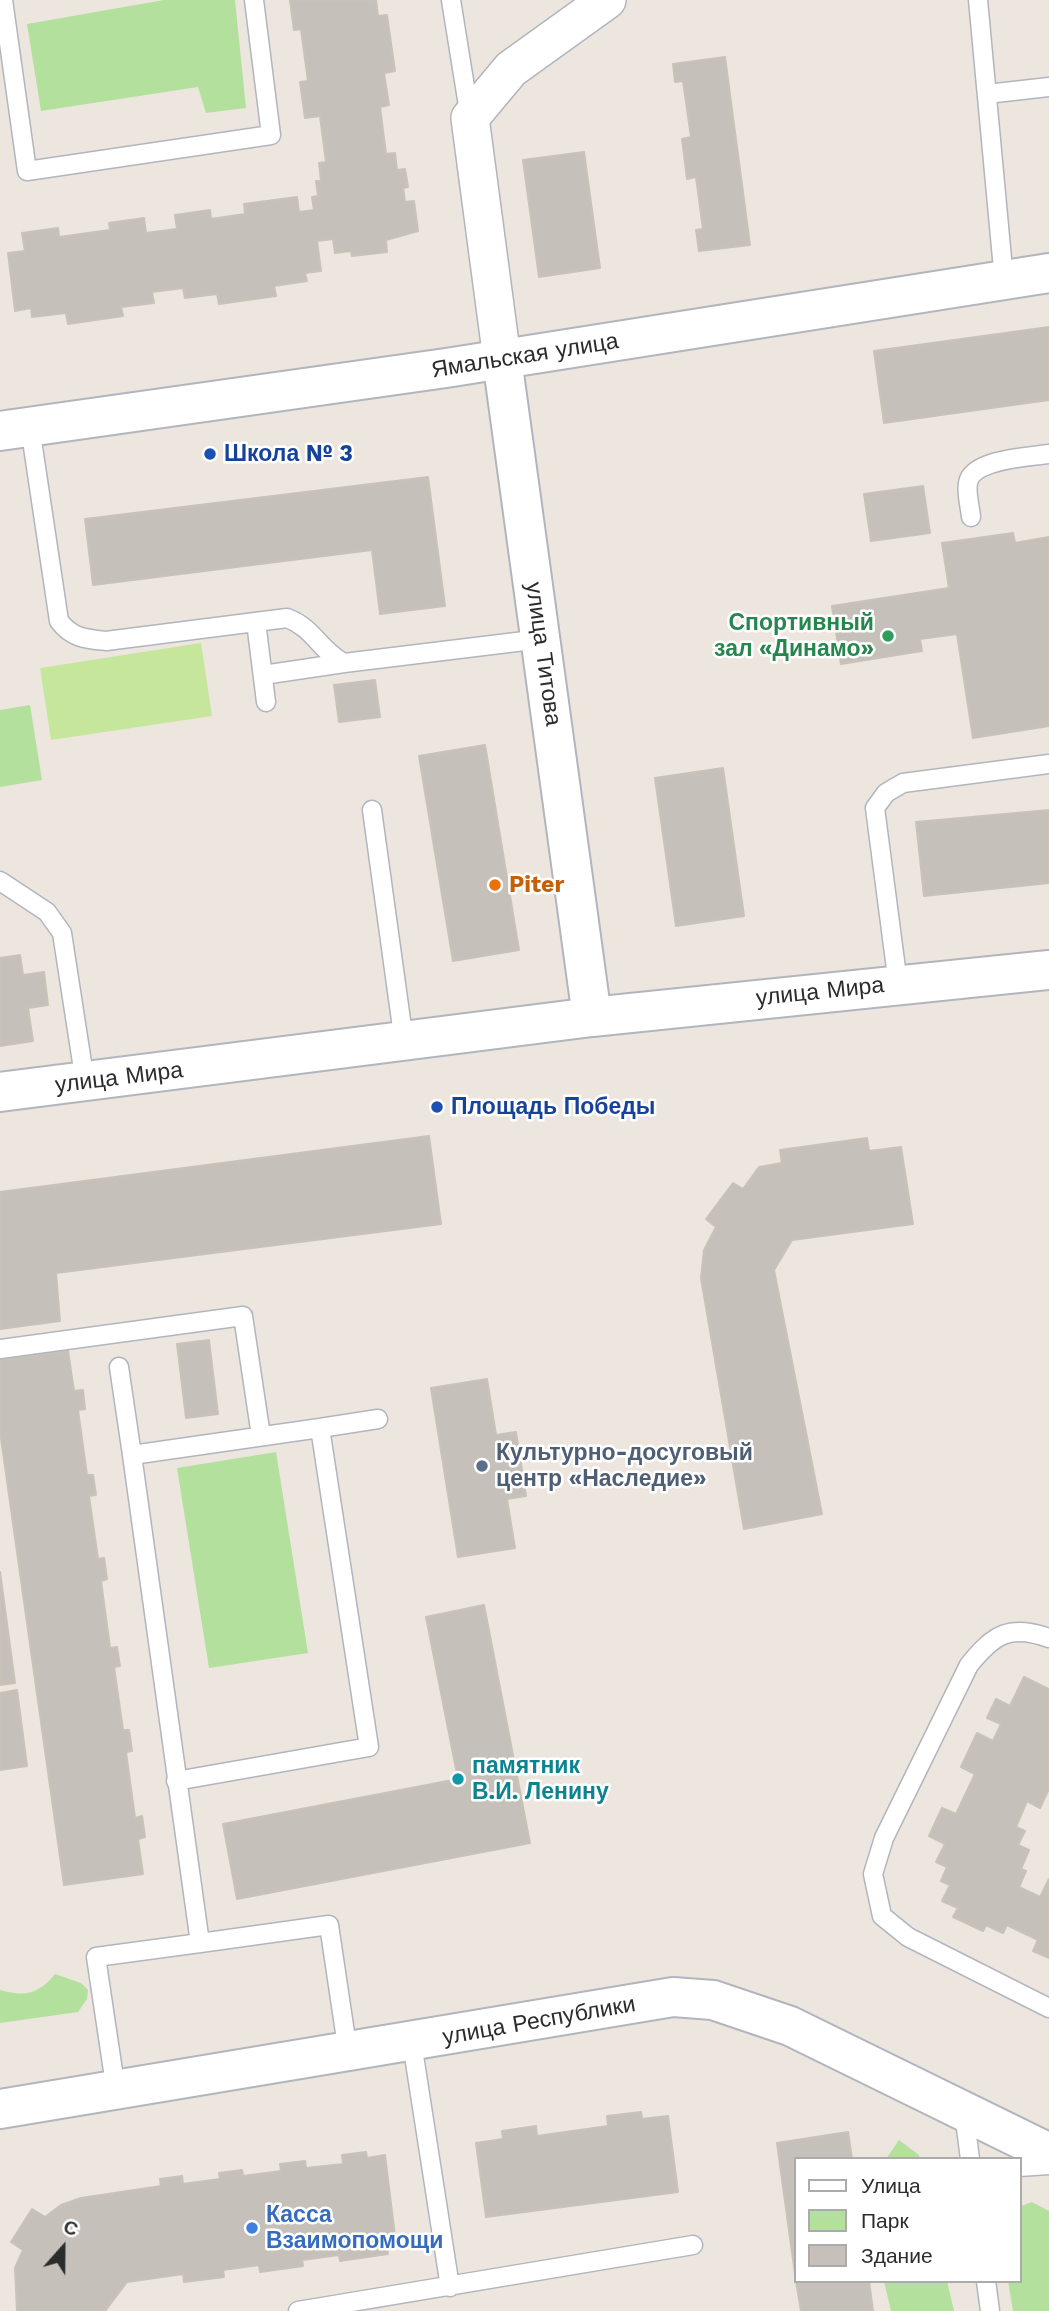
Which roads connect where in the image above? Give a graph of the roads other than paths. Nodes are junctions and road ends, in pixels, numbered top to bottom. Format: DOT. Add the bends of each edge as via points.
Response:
graph roads {
  1 [pos="3,0"];
  2 [pos="254,0"];
  3 [pos="451,0"];
  4 [pos="607,0"];
  5 [pos="978,0"];
  6 [pos="1049,87"];
  7 [pos="987,94"];
  8 [pos="470,118"];
  9 [pos="1049,273"];
  10 [pos="1004,280"];
  11 [pos="502,359"];
  12 [pos="15,429"];
  13 [pos="1049,454"];
  14 [pos="971,517"];
  15 [pos="256,622"];
  16 [pos="541,639"];
  17 [pos="344,663"];
  18 [pos="263,675"];
  19 [pos="266,702"];
  20 [pos="1049,764"];
  21 [pos="372,810"];
  22 [pos="0,881"];
  23 [pos="1049,970"];
  24 [pos="898,984"];
  25 [pos="592,1017"];
  26 [pos="404,1042"];
  27 [pos="85,1082"];
  28 [pos="0,1092"];
  29 [pos="0,1349"];
  30 [pos="119,1367"];
  31 [pos="378,1419"];
  32 [pos="320,1428"];
  33 [pos="261,1436"];
  34 [pos="132,1455"];
  35 [pos="1049,1639"];
  36 [pos="176,1781"];
  37 [pos="200,1943"];
  38 [pos="1049,2007"];
  39 [pos="412,2043"];
  40 [pos="348,2053"];
  41 [pos="116,2091"];
  42 [pos="0,2109"];
  43 [pos="964,2110"];
  44 [pos="1049,2153"];
  45 [pos="970,2157"];
  46 [pos="1049,2165"];
  47 [pos="1021,2167"];
  48 [pos="693,2245"];
  49 [pos="986,2283"];
  50 [pos="450,2287"];
  51 [pos="394,2304"];
  52 [pos="299,2311"];
  53 [pos="990,2311"];
  1 -- 2 [label="lane" via="27,171 271,135"];
  3 -- 8 [label="lane"];
  4 -- 8 [label="street" via="511,69"];
  5 -- 7 [label="lane"];
  6 -- 7 [label="lane"];
  7 -- 10 [label="lane"];
  8 -- 11 [label="street, улица Титова"];
  9 -- 10 [label="street, Ямальская улица"];
  10 -- 11 [label="street, Ямальская улица"];
  11 -- 12 [label="street, Ямальская улица"];
  11 -- 16 [label="street, улица Титова"];
  12 -- 15 [label="lane" via="59,621 68,633 106,641"];
  13 -- 14 [label="lane" via="986,464 971,474 967,484"];
  15 -- 17 [label="lane" via="287,618 305,625 329,655"];
  15 -- 18 [label="lane"];
  16 -- 17 [label="lane"];
  16 -- 25 [label="street, улица Титова"];
  17 -- 18 [label="lane"];
  18 -- 19 [label="lane"];
  20 -- 24 [label="lane" via="903,783 886,793 875,808"];
  21 -- 26 [label="lane"];
  22 -- 27 [label="lane" via="47,912 62,933"];
  23 -- 24 [label="street, улица Мира"];
  24 -- 25 [label="street, улица Мира"];
  25 -- 26 [label="street"];
  26 -- 27 [label="street, улица Мира"];
  27 -- 28 [label="street, улица Мира"];
  29 -- 33 [label="lane" via="243,1316"];
  30 -- 34 [label="lane"];
  31 -- 32 [label="lane"];
  32 -- 33 [label="lane"];
  32 -- 36 [label="lane" via="369,1747"];
  33 -- 34 [label="lane"];
  34 -- 36 [label="lane"];
  35 -- 38 [label="lane" via="1014,1630 987,1643 969,1665 884,1838 873,1874 882,1916 908,1937"];
  36 -- 37 [label="lane"];
  37 -- 40 [label="lane" via="329,1925"];
  37 -- 41 [label="lane" via="96,1957"];
  39 -- 40 [label="street, улица Республики"];
  39 -- 43 [label="street, улица Республики" via="673,1997 713,2000 790,2026"];
  39 -- 50 [label="lane"];
  40 -- 41 [label="street, улица Республики"];
  41 -- 42 [label="street, улица Республики"];
  43 -- 44 [label="street, улица Республики"];
  43 -- 45 [label="lane"];
  46 -- 47 [label="lane"];
  48 -- 50 [label="lane"];
  49 -- 53 [label="lane"];
  50 -- 51 [label="lane"];
  51 -- 52 [label="lane"];
}
